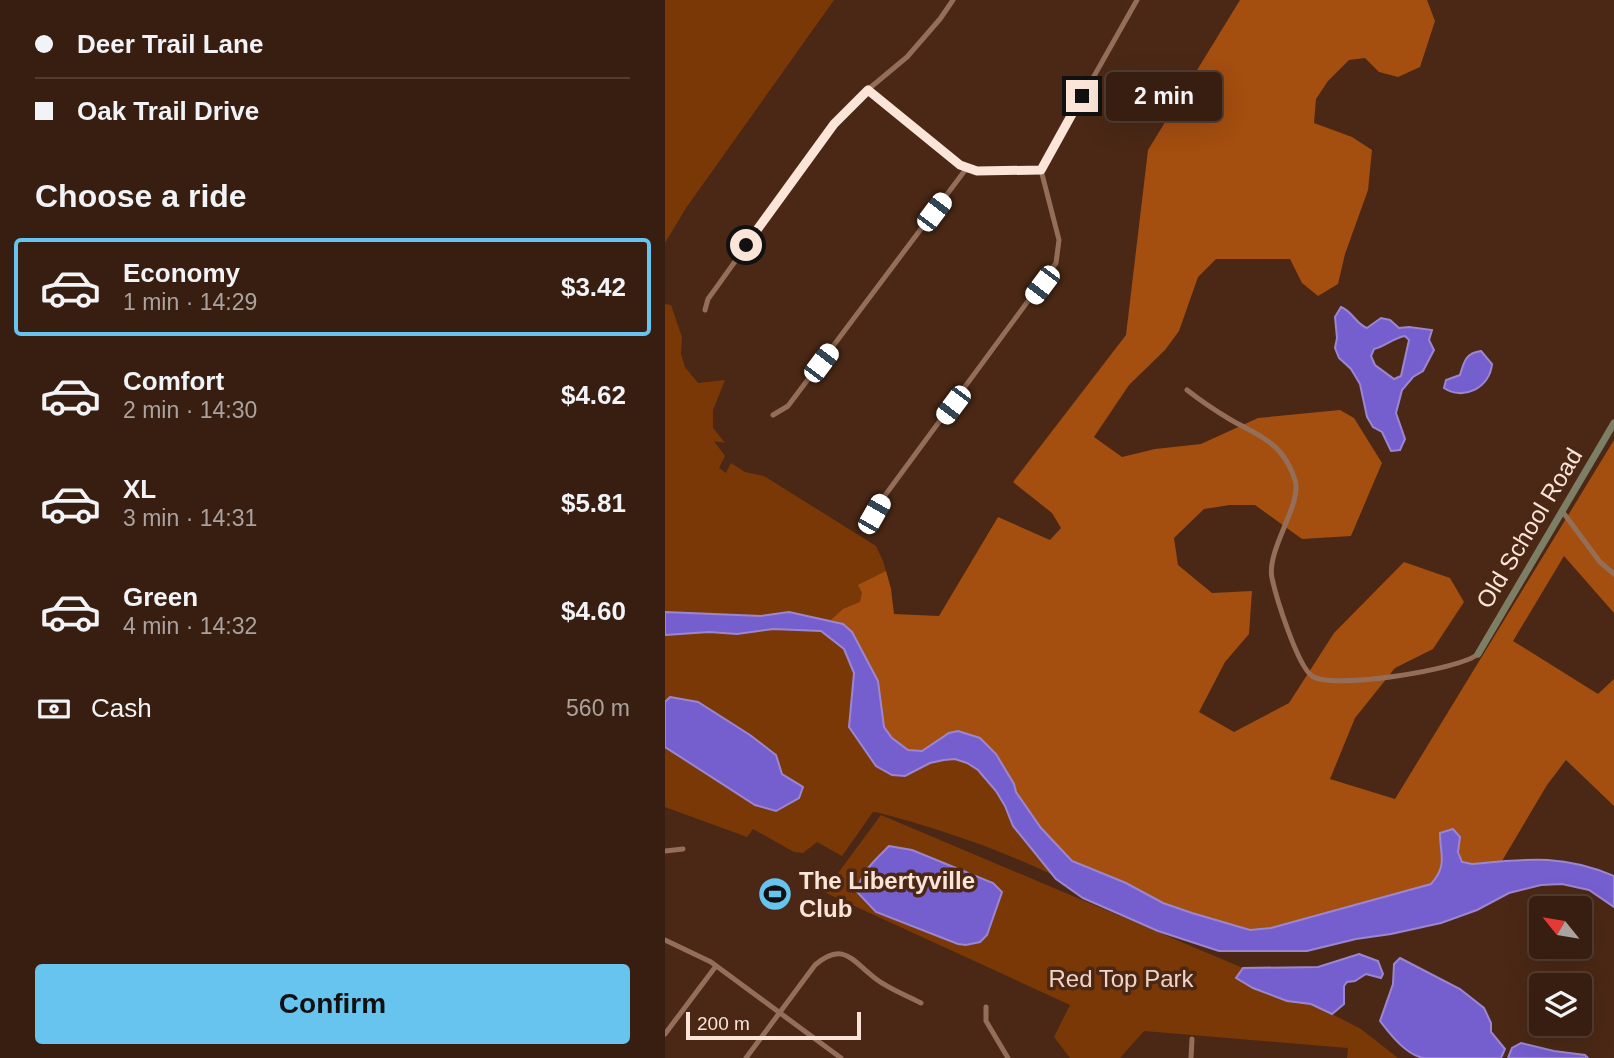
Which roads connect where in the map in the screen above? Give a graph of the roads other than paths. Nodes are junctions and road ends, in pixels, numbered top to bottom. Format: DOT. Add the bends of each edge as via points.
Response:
graph roads {
  1 [pos="953,0"];
  2 [pos="1137,0"];
  3 [pos="868,90"];
  4 [pos="966,169"];
  5 [pos="1041,170"];
  6 [pos="705,310"];
  7 [pos="1187,390"];
  8 [pos="773,415"];
  9 [pos="1614,423"];
  10 [pos="1562,511"];
  11 [pos="874,514"];
  12 [pos="1614,575"];
  13 [pos="1478,654"];
  14 [pos="683,849"];
  15 [pos="665,851"];
  16 [pos="665,940"];
  17 [pos="716,966"];
  18 [pos="921,1003"];
  19 [pos="986,1007"];
  20 [pos="779,1013"];
  21 [pos="665,1034"];
  22 [pos="1192,1039"];
  23 [pos="746,1058"];
  24 [pos="841,1058"];
  25 [pos="1008,1058"];
  26 [pos="1191,1058"];
  1 -- 3 [label="street" via="913,50"];
  2 -- 5 [label="street"];
  3 -- 4 [label="street"];
  3 -- 6 [label="street" via="822,140 708,299"];
  4 -- 5 [label="street"];
  4 -- 8 [label="street" via="788,406"];
  5 -- 11 [label="street" via="1059,240 1056,263"];
  7 -- 13 [label="street" via="1279,451 1294,479 1297,491 1271,573 1276,599 1311,676 1340,681 1375,679 1447,666"];
  9 -- 10 [label="street, Old School Road"];
  10 -- 12 [label="street"];
  10 -- 13 [label="street, Old School Road"];
  14 -- 15 [label="street"];
  16 -- 17 [label="street"];
  17 -- 20 [label="street"];
  17 -- 21 [label="street"];
  18 -- 20 [label="street" via="839,953 815,965"];
  19 -- 25 [label="street" via="986,1021"];
  20 -- 23 [label="street"];
  20 -- 24 [label="street"];
  22 -- 26 [label="street"];
}
